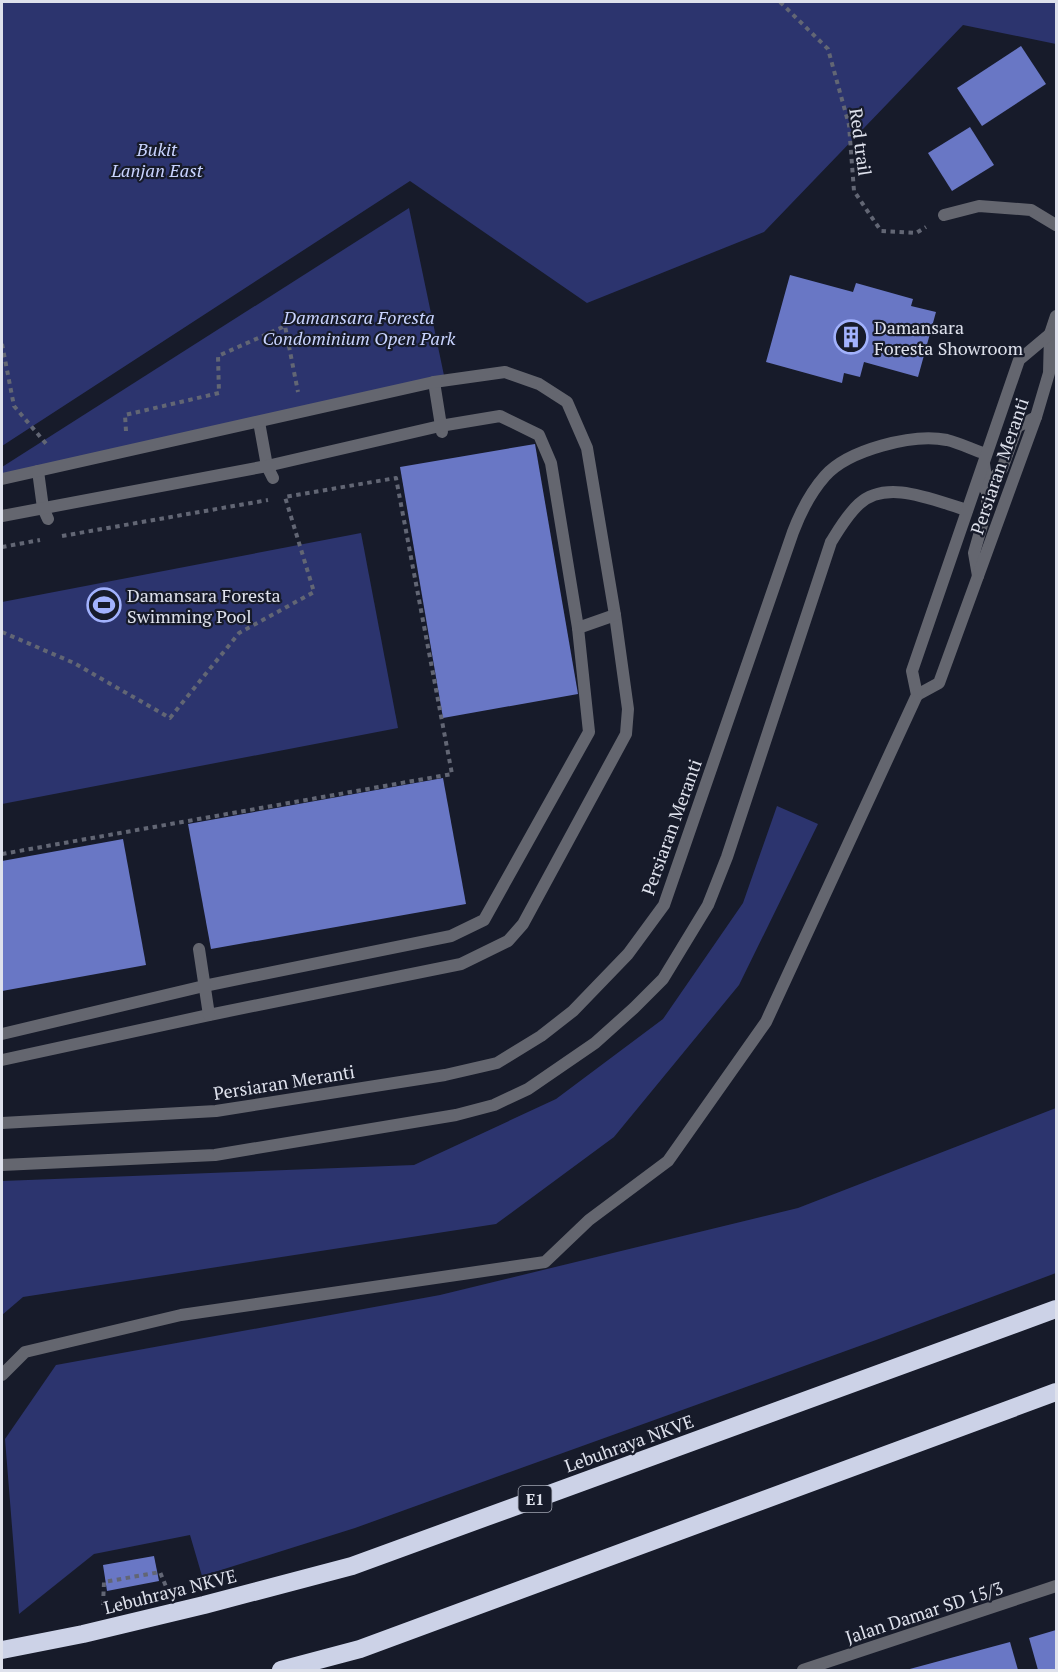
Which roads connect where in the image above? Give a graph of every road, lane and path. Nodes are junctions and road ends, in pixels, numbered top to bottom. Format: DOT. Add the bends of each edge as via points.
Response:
graph roads {
  1 [pos="780,2"];
  2 [pos="945,215"];
  3 [pos="1056,225"];
  4 [pos="1056,316"];
  5 [pos="1050,334"];
  6 [pos="2,344"];
  7 [pos="434,382"];
  8 [pos="303,413"];
  9 [pos="1036,417"];
  10 [pos="260,422"];
  11 [pos="441,430"];
  12 [pos="128,450"];
  13 [pos="986,454"];
  14 [pos="64,465"];
  15 [pos="267,466"];
  16 [pos="38,471"];
  17 [pos="273,478"];
  18 [pos="2,479"];
  19 [pos="987,484"];
  20 [pos="285,497"];
  21 [pos="967,510"];
  22 [pos="46,514"];
  23 [pos="2,516"];
  24 [pos="60,537"];
  25 [pos="49,539"];
  26 [pos="2,547"];
  27 [pos="979,578"];
  28 [pos="615,615"];
  29 [pos="578,628"];
  30 [pos="2,632"];
  31 [pos="917,695"];
  32 [pos="2,854"];
  33 [pos="199,949"];
  34 [pos="204,986"];
  35 [pos="209,1015"];
  36 [pos="2,1034"];
  37 [pos="2,1060"];
  38 [pos="2,1123"];
  39 [pos="2,1165"];
  40 [pos="1056,1309"];
  41 [pos="2,1375"];
  42 [pos="1056,1392"];
  43 [pos="1056,1586"];
  44 [pos="177,1612"];
  45 [pos="102,1629"];
  46 [pos="2,1650"];
  47 [pos="281,1671"];
  48 [pos="803,1671"];
  1 -- 2 [label="path, Red trail" via="828,49 849,125 854,191 881,231 916,233"];
  2 -- 3 [label="street" via="979,206 1031,210"];
  4 -- 5 [label="street, Persiaran Meranti"];
  5 -- 9 [label="street, Persiaran Meranti" via="1049,373"];
  5 -- 13 [label="street, Persiaran Meranti" via="1019,360"];
  6 -- 14 [label="path" via="14,406"];
  7 -- 8 [label="street"];
  7 -- 11 [label="street"];
  7 -- 28 [label="street" via="505,372 538,384 567,402 587,448"];
  8 -- 10 [label="street"];
  8 -- 12 [label="path" via="285,326 218,356 219,393 124,415"];
  9 -- 19 [label="street" via="1017,427 1002,469"];
  9 -- 27 [label="street, Persiaran Meranti"];
  10 -- 12 [label="street"];
  10 -- 15 [label="street"];
  11 -- 15 [label="street"];
  11 -- 29 [label="street" via="500,416 539,435 551,463"];
  12 -- 14 [label="street"];
  13 -- 19 [label="street"];
  13 -- 21 [label="street, Persiaran Meranti"];
  13 -- 38 [label="street, Persiaran Meranti" via="946,440 915,439 890,444 845,460 826,474 806,500 664,905 628,954 573,1011 541,1036 497,1063 445,1075 216,1111"];
  14 -- 16 [label="street"];
  15 -- 17 [label="street"];
  15 -- 22 [label="street"];
  16 -- 18 [label="street"];
  16 -- 22 [label="street"];
  19 -- 21 [label="street"];
  19 -- 27 [label="street" via="987,507 974,553"];
  20 -- 24 [label="path"];
  20 -- 30 [label="path" via="314,592 239,633 170,718 74,663"];
  20 -- 32 [label="path" via="396,478 452,774"];
  21 -- 31 [label="street, Persiaran Meranti" via="912,670"];
  21 -- 39 [label="street, Persiaran Meranti" via="891,491 872,495 850,513 831,542 708,905 663,979 595,1043 528,1089 494,1105 456,1115 215,1155"];
  22 -- 23 [label="street"];
  25 -- 26 [label="path"];
  27 -- 31 [label="street, Persiaran Meranti" via="939,683"];
  28 -- 29 [label="street"];
  28 -- 35 [label="street" via="628,709 626,735 523,924 508,941 461,964"];
  29 -- 34 [label="street" via="590,732 484,920 451,936"];
  31 -- 41 [label="street" via="766,1022 668,1161 589,1220 545,1262 181,1315 25,1352"];
  33 -- 34 [label="street"];
  34 -- 35 [label="street"];
  34 -- 36 [label="street"];
  35 -- 37 [label="street"];
  40 -- 44 [label="highway, Lebuhraya NKVE / E1" via="351,1566"];
  42 -- 47 [label="highway" via="360,1648"];
  43 -- 48 [label="street, Jalan Damar SD 15/3"];
  44 -- 45 [label="highway, Lebuhraya NKVE / E1"];
  44 -- 45 [label="path" via="160,1572 104,1582"];
  45 -- 46 [label="highway, Lebuhraya NKVE / E1"];
}
